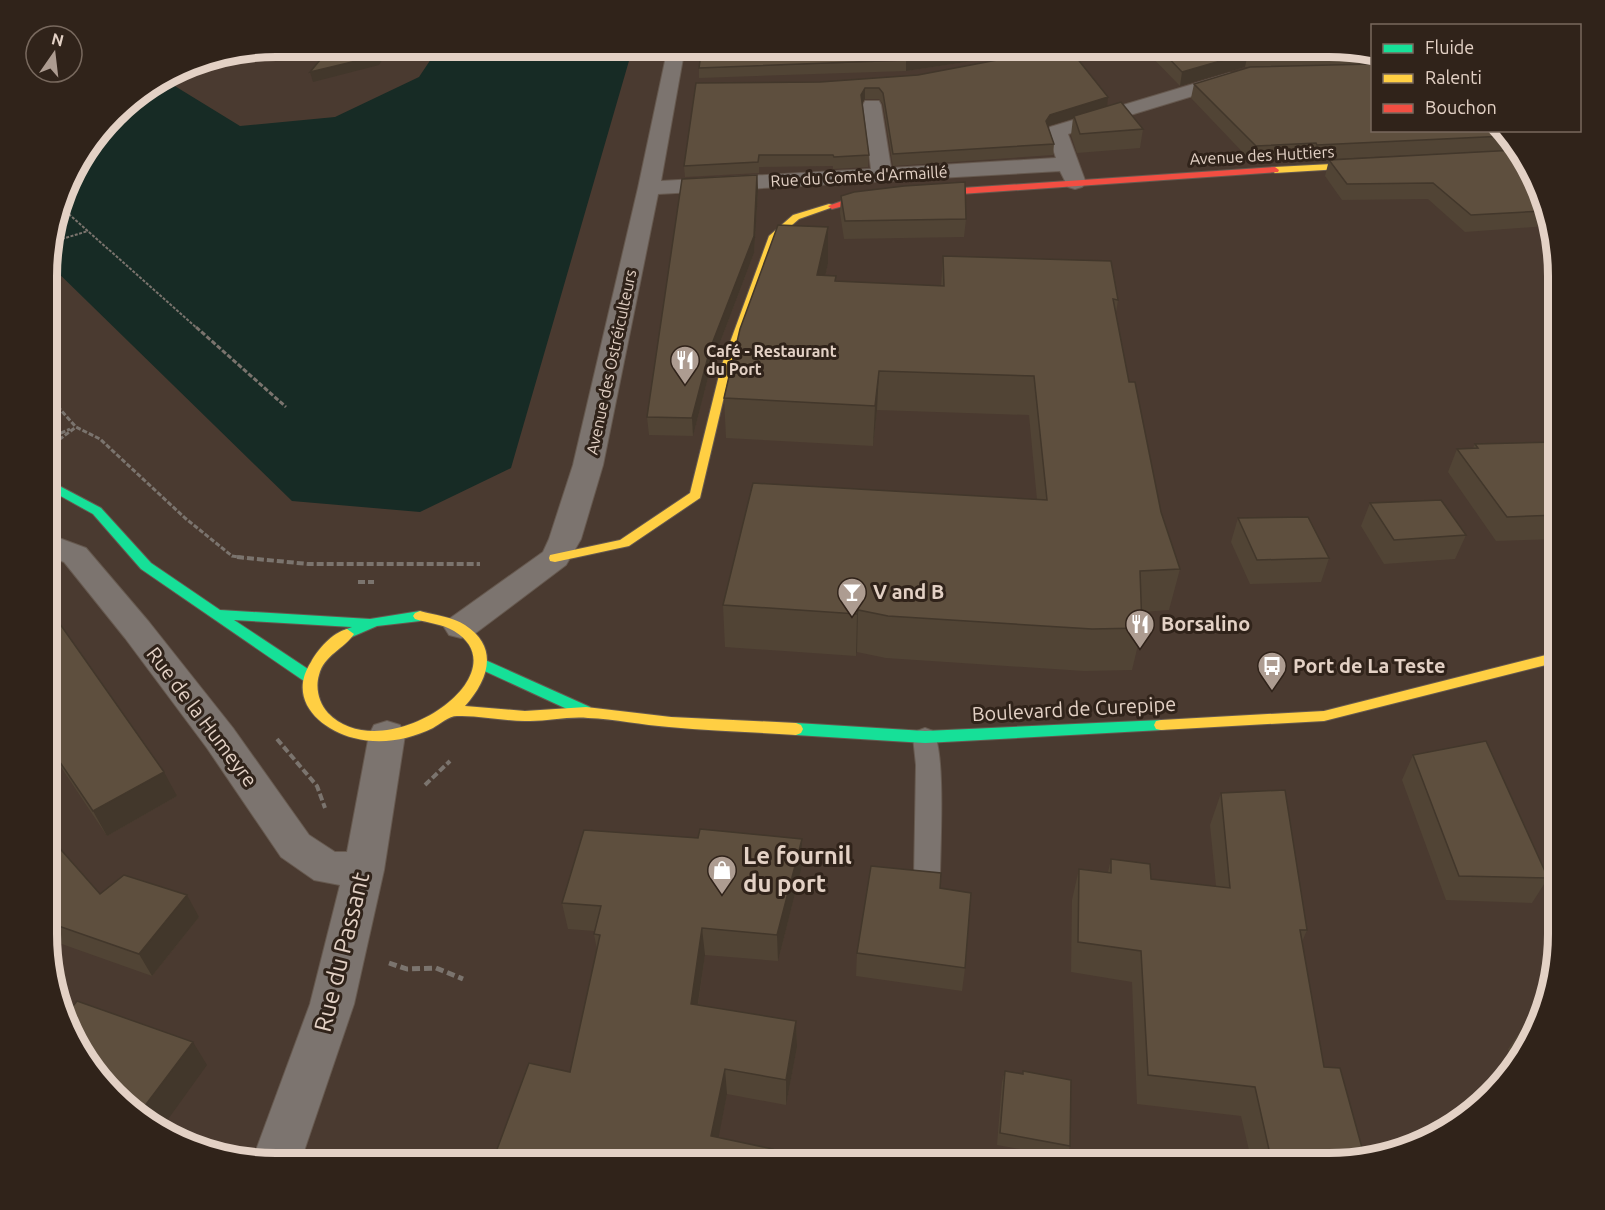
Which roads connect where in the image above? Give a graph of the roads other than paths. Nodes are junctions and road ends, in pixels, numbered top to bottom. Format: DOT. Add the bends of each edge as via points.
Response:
graph roads {
  1 [pos="676,57"];
  2 [pos="1256,74"];
  3 [pos="872,105"];
  4 [pos="1390,165"];
  5 [pos="1072,174"];
  6 [pos="882,175"];
  7 [pos="650,188"];
  8 [pos="57,489"];
  9 [pos="57,548"];
  10 [pos="555,558"];
  11 [pos="215,614"];
  12 [pos="371,623"];
  13 [pos="461,627"];
  14 [pos="1548,660"];
  15 [pos="483,664"];
  16 [pos="309,677"];
  17 [pos="453,710"];
  18 [pos="586,712"];
  19 [pos="387,735"];
  20 [pos="926,737"];
  21 [pos="364,870"];
  22 [pos="927,878"];
  23 [pos="280,1153"];
  1 -- 7 [label="street, Avenue des Ostréiculteurs" via="677,87"];
  2 -- 5 [label="street" via="1245,74 1057,131"];
  3 -- 6 [label="street"];
  4 -- 5 [label="main road, Avenue des Huttiers"];
  5 -- 6 [label="street, Rue du Comte d'Armaillé"];
  5 -- 10 [label="main road, Avenue des Huttiers" via="851,201 796,217 774,236 729,356 696,495 624,543"];
  6 -- 7 [label="street, Rue du Comte d'Armaillé"];
  7 -- 10 [label="street, Avenue des Ostréiculteurs" via="588,465 565,539"];
  8 -- 11 [label="main road" via="97,511 146,566"];
  9 -- 21 [label="street, Rue de la Humeyre" via="75,555 137,630 220,738 295,846 328,868"];
  10 -- 13 [label="street, Avenue des Ostréiculteurs"];
  11 -- 12 [label="main road"];
  11 -- 16 [label="main road"];
  12 -- 13 [label="main road" via="420,616 443,619"];
  12 -- 16 [label="main road" via="331,645"];
  13 -- 15 [label="main road" via="473,637"];
  14 -- 20 [label="main road, Boulevard de Curepipe" via="1324,716"];
  15 -- 17 [label="main road" via="469,695"];
  15 -- 18 [label="main road, Boulevard de Curepipe"];
  16 -- 19 [label="main road" via="309,696 317,714 334,727 358,734"];
  17 -- 18 [label="main road, Boulevard de Curepipe" via="525,716"];
  17 -- 19 [label="main road" via="411,731"];
  18 -- 20 [label="main road, Boulevard de Curepipe" via="671,722"];
  19 -- 21 [label="street, Rue du Passant"];
  20 -- 22 [label="lane"];
  21 -- 23 [label="street, Rue du Passant" via="332,1004"];
}
